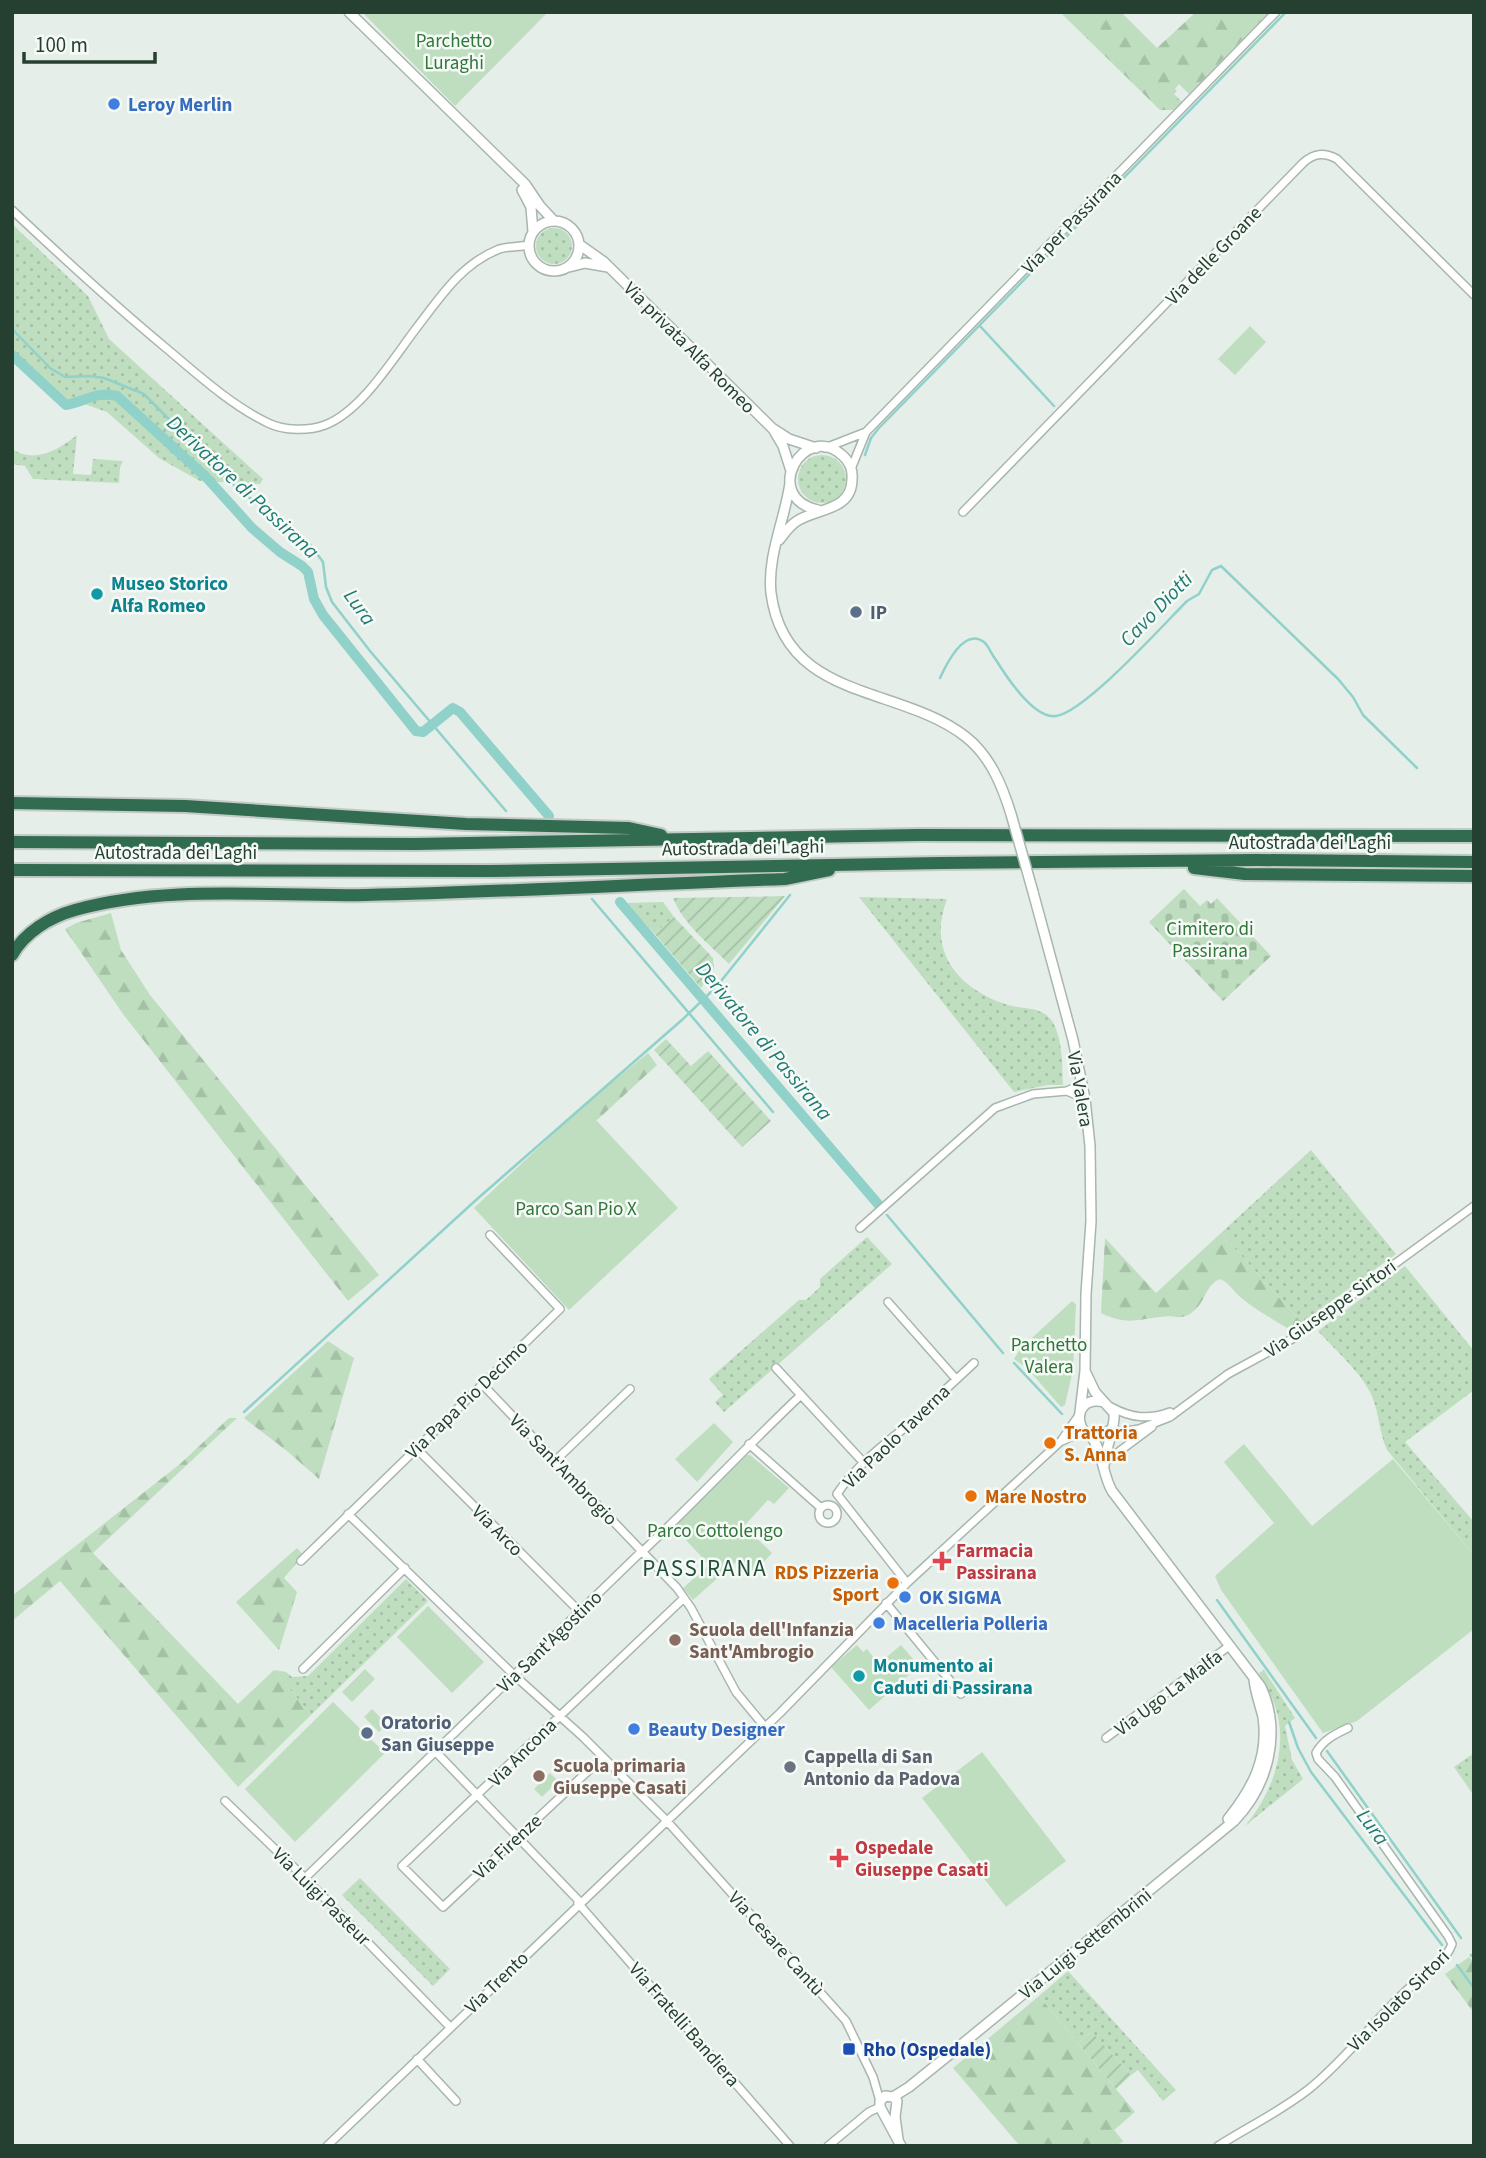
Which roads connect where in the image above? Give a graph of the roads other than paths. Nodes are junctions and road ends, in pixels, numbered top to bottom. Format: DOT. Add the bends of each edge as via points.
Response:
graph roads {
  1 [pos="349,12"];
  2 [pos="1276,12"];
  3 [pos="508,169"];
  4 [pos="12,210"];
  5 [pos="554,221"];
  6 [pos="533,232"];
  7 [pos="528,245"];
  8 [pos="580,245"];
  9 [pos="569,267"];
  10 [pos="608,267"];
  11 [pos="1474,295"];
  12 [pos="772,428"];
  13 [pos="866,432"];
  14 [pos="821,448"];
  15 [pos="851,469"];
  16 [pos="791,471"];
  17 [pos="790,483"];
  18 [pos="818,510"];
  19 [pos="963,512"];
  20 [pos="775,545"];
  21 [pos="12,793"];
  22 [pos="12,803"];
  23 [pos="95,803"];
  24 [pos="1474,829"];
  25 [pos="1447,835"];
  26 [pos="1474,836"];
  27 [pos="671,838"];
  28 [pos="12,842"];
  29 [pos="1474,862"];
  30 [pos="1159,863"];
  31 [pos="858,864"];
  32 [pos="12,870"];
  33 [pos="1474,876"];
  34 [pos="12,955"];
  35 [pos="1082,1084"];
  36 [pos="1067,1091"];
  37 [pos="1085,1099"];
  38 [pos="1474,1206"];
  39 [pos="860,1227"];
  40 [pos="490,1235"];
  41 [pos="888,1302"];
  42 [pos="974,1363"];
  43 [pos="776,1368"];
  44 [pos="1085,1371"];
  45 [pos="956,1379"];
  46 [pos="482,1384"];
  47 [pos="630,1389"];
  48 [pos="801,1395"];
  49 [pos="1108,1404"];
  50 [pos="1184,1406"];
  51 [pos="1080,1414"];
  52 [pos="1160,1421"];
  53 [pos="1112,1429"];
  54 [pos="1089,1434"];
  55 [pos="1061,1441"];
  56 [pos="749,1444"];
  57 [pos="416,1448"];
  58 [pos="555,1460"];
  59 [pos="864,1463"];
  60 [pos="1104,1467"];
  61 [pos="837,1494"];
  62 [pos="821,1508"];
  63 [pos="834,1510"];
  64 [pos="850,1511"];
  65 [pos="348,1514"];
  66 [pos="643,1550"];
  67 [pos="300,1561"];
  68 [pos="405,1568"];
  69 [pos="907,1583"];
  70 [pos="684,1598"];
  71 [pos="886,1603"];
  72 [pos="580,1612"];
  73 [pos="1230,1646"];
  74 [pos="303,1669"];
  75 [pos="514,1675"];
  76 [pos="961,1694"];
  77 [pos="559,1716"];
  78 [pos="765,1727"];
  79 [pos="1348,1728"];
  80 [pos="1106,1738"];
  81 [pos="435,1751"];
  82 [pos="603,1757"];
  83 [pos="478,1795"];
  84 [pos="225,1801"];
  85 [pos="666,1820"];
  86 [pos="517,1837"];
  87 [pos="305,1878"];
  88 [pos="579,1902"];
  89 [pos="443,1907"];
  90 [pos="450,2027"];
  91 [pos="950,2054"];
  92 [pos="417,2059"];
  93 [pos="456,2101"];
  94 [pos="885,2103"];
  95 [pos="897,2108"];
  96 [pos="900,2142"];
  97 [pos="1220,2145"];
  98 [pos="327,2146"];
  99 [pos="790,2146"];
  100 [pos="828,2146"];
  1 -- 3 [label="street"];
  2 -- 13 [label="street, Via per Passirana"];
  3 -- 5 [label="street"];
  3 -- 6 [label="street" via="531,207"];
  4 -- 7 [label="street" via="102,294 206,381 271,425 289,428 324,426 341,418 368,392 464,269 499,249"];
  5 -- 6 [label="street"];
  5 -- 8 [label="street" via="572,228"];
  6 -- 7 [label="street"];
  7 -- 9 [label="street" via="541,268 553,272"];
  8 -- 9 [label="street"];
  8 -- 10 [label="street, Via privata Alfa Romeo"];
  9 -- 10 [label="street, Via privata Alfa Romeo" via="585,263"];
  10 -- 12 [label="street, Via privata Alfa Romeo"];
  11 -- 19 [label="street, Via delle Groane" via="1337,159 1313,156"];
  12 -- 14 [label="street, Via privata Alfa Romeo" via="789,439"];
  12 -- 16 [label="street, Via privata Alfa Romeo"];
  13 -- 14 [label="street, Via per Passirana"];
  13 -- 15 [label="street, Via per Passirana"];
  14 -- 15 [label="street" via="843,456"];
  14 -- 16 [label="street" via="800,456"];
  15 -- 18 [label="street" via="852,484 844,499"];
  16 -- 17 [label="street"];
  17 -- 18 [label="street" via="799,501"];
  17 -- 20 [label="street"];
  18 -- 20 [label="street" via="788,528"];
  20 -- 35 [label="street, Via Valera, bridge" via="771,593 782,628 807,662 834,680 946,724 979,749 995,772 1011,812"];
  21 -- 23 [label="highway"];
  22 -- 23 [label="highway"];
  23 -- 27 [label="highway" via="466,824 629,828"];
  24 -- 25 [label="highway"];
  25 -- 26 [label="highway, Autostrada dei Laghi"];
  25 -- 27 [label="highway, Autostrada dei Laghi"];
  27 -- 28 [label="highway, Autostrada dei Laghi" via="416,844"];
  29 -- 30 [label="highway, Autostrada dei Laghi"];
  30 -- 31 [label="highway, Autostrada dei Laghi"];
  30 -- 33 [label="highway" via="1245,874"];
  31 -- 32 [label="highway, Autostrada dei Laghi" via="490,871"];
  31 -- 34 [label="highway" via="785,880 145,898 75,910 52,919 33,930"];
  35 -- 36 [label="street"];
  35 -- 37 [label="street, Via Valera"];
  36 -- 37 [label="street"];
  36 -- 39 [label="street" via="1033,1094 995,1108"];
  37 -- 44 [label="street, Via Valera" via="1092,1182"];
  38 -- 50 [label="street, Via Giuseppe Sirtori" via="1292,1339 1228,1374"];
  40 -- 46 [label="street, Via Papa Pio Decimo" via="560,1309"];
  41 -- 45 [label="street, Via Paolo Taverna"];
  42 -- 45 [label="street, Via Paolo Taverna"];
  43 -- 48 [label="street"];
  44 -- 49 [label="street" via="1095,1392"];
  44 -- 51 [label="street, Via Valera"];
  45 -- 59 [label="street, Via Paolo Taverna" via="936,1403"];
  46 -- 57 [label="street, Via Papa Pio Decimo"];
  46 -- 58 [label="street, Via Sant'Ambrogio"];
  47 -- 58 [label="street"];
  48 -- 56 [label="street, Via Sant'Agostino"];
  48 -- 59 [label="street"];
  49 -- 50 [label="street, Via Giuseppe Sirtori" via="1141,1418"];
  49 -- 51 [label="street" via="1089,1402"];
  49 -- 53 [label="street" via="1115,1418"];
  50 -- 52 [label="street, Via Giuseppe Sirtori"];
  51 -- 54 [label="street" via="1080,1425"];
  51 -- 55 [label="street, Via Trento"];
  52 -- 53 [label="street, Via Giuseppe Sirtori" via="1129,1431"];
  52 -- 60 [label="street"];
  53 -- 54 [label="street" via="1104,1435"];
  53 -- 60 [label="street"];
  54 -- 55 [label="street"];
  54 -- 60 [label="street, Via Luigi Settembrini"];
  55 -- 69 [label="street, Via Trento"];
  56 -- 62 [label="street"];
  56 -- 66 [label="street, Via Sant'Agostino"];
  57 -- 65 [label="street, Via Papa Pio Decimo"];
  57 -- 72 [label="street, Via Arco"];
  58 -- 66 [label="street, Via Sant'Ambrogio"];
  59 -- 61 [label="street, Via Paolo Taverna"];
  60 -- 73 [label="street, Via Luigi Settembrini" via="1112,1491"];
  61 -- 63 [label="street, Via Paolo Taverna"];
  61 -- 64 [label="street, Via Paolo Taverna"];
  62 -- 63 [label="street, Via Paolo Taverna"];
  62 -- 63 [label="street, Via Paolo Taverna" via="823,1521 833,1521"];
  63 -- 64 [label="street, Via Paolo Taverna"];
  64 -- 69 [label="street, Via Paolo Taverna"];
  65 -- 67 [label="street, Via Papa Pio Decimo"];
  65 -- 68 [label="street, Via Cesare Cantù"];
  66 -- 70 [label="street, Via Sant'Ambrogio"];
  66 -- 72 [label="street, Via Sant'Agostino"];
  68 -- 74 [label="street"];
  68 -- 75 [label="street, Via Cesare Cantù"];
  69 -- 71 [label="street, Via Trento"];
  70 -- 77 [label="street, Via Ancona"];
  70 -- 78 [label="street, Via Sant'Ambrogio" via="736,1692"];
  71 -- 76 [label="street"];
  71 -- 78 [label="street, Via Trento"];
  72 -- 75 [label="street, Via Sant'Agostino"];
  73 -- 80 [label="street, Via Ugo La Malfa"];
  73 -- 91 [label="street, Via Luigi Settembrini" via="1254,1678 1264,1732 1260,1763 1248,1794 1218,1831"];
  75 -- 77 [label="street, Via Cesare Cantù"];
  75 -- 81 [label="street, Via Sant'Agostino"];
  77 -- 82 [label="street, Via Cesare Cantù"];
  77 -- 83 [label="street, Via Ancona"];
  78 -- 85 [label="street, Via Trento"];
  79 -- 97 [label="street, Via Isolato Sirtori" via="1319,1747 1318,1759 1452,1944 1317,2082"];
  81 -- 83 [label="street, Via Fratelli Bandiera"];
  81 -- 87 [label="street, Via Sant'Agostino"];
  82 -- 85 [label="street, Via Cesare Cantù"];
  82 -- 86 [label="street, Via Firenze"];
  83 -- 86 [label="street, Via Fratelli Bandiera"];
  83 -- 89 [label="street, Via Ancona" via="402,1866"];
  84 -- 87 [label="street, Via Luigi Pasteur"];
  85 -- 88 [label="street, Via Trento"];
  85 -- 94 [label="street, Via Cesare Cantù" via="841,2015"];
  86 -- 88 [label="street, Via Fratelli Bandiera"];
  86 -- 89 [label="street, Via Firenze"];
  87 -- 90 [label="street, Via Luigi Pasteur"];
  88 -- 90 [label="street, Via Trento"];
  88 -- 99 [label="street, Via Fratelli Bandiera"];
  90 -- 92 [label="street, Via Trento"];
  91 -- 94 [label="street, Via Luigi Settembrini"];
  91 -- 95 [label="street, Via Luigi Settembrini"];
  92 -- 93 [label="street"];
  92 -- 98 [label="street, Via Trento"];
  94 -- 95 [label="street" via="897,2101"];
  94 -- 95 [label="street" via="890,2114"];
  94 -- 96 [label="street, Via Cesare Cantù"];
  94 -- 100 [label="street"];
  95 -- 96 [label="street, Via Cesare Cantù"];
}
